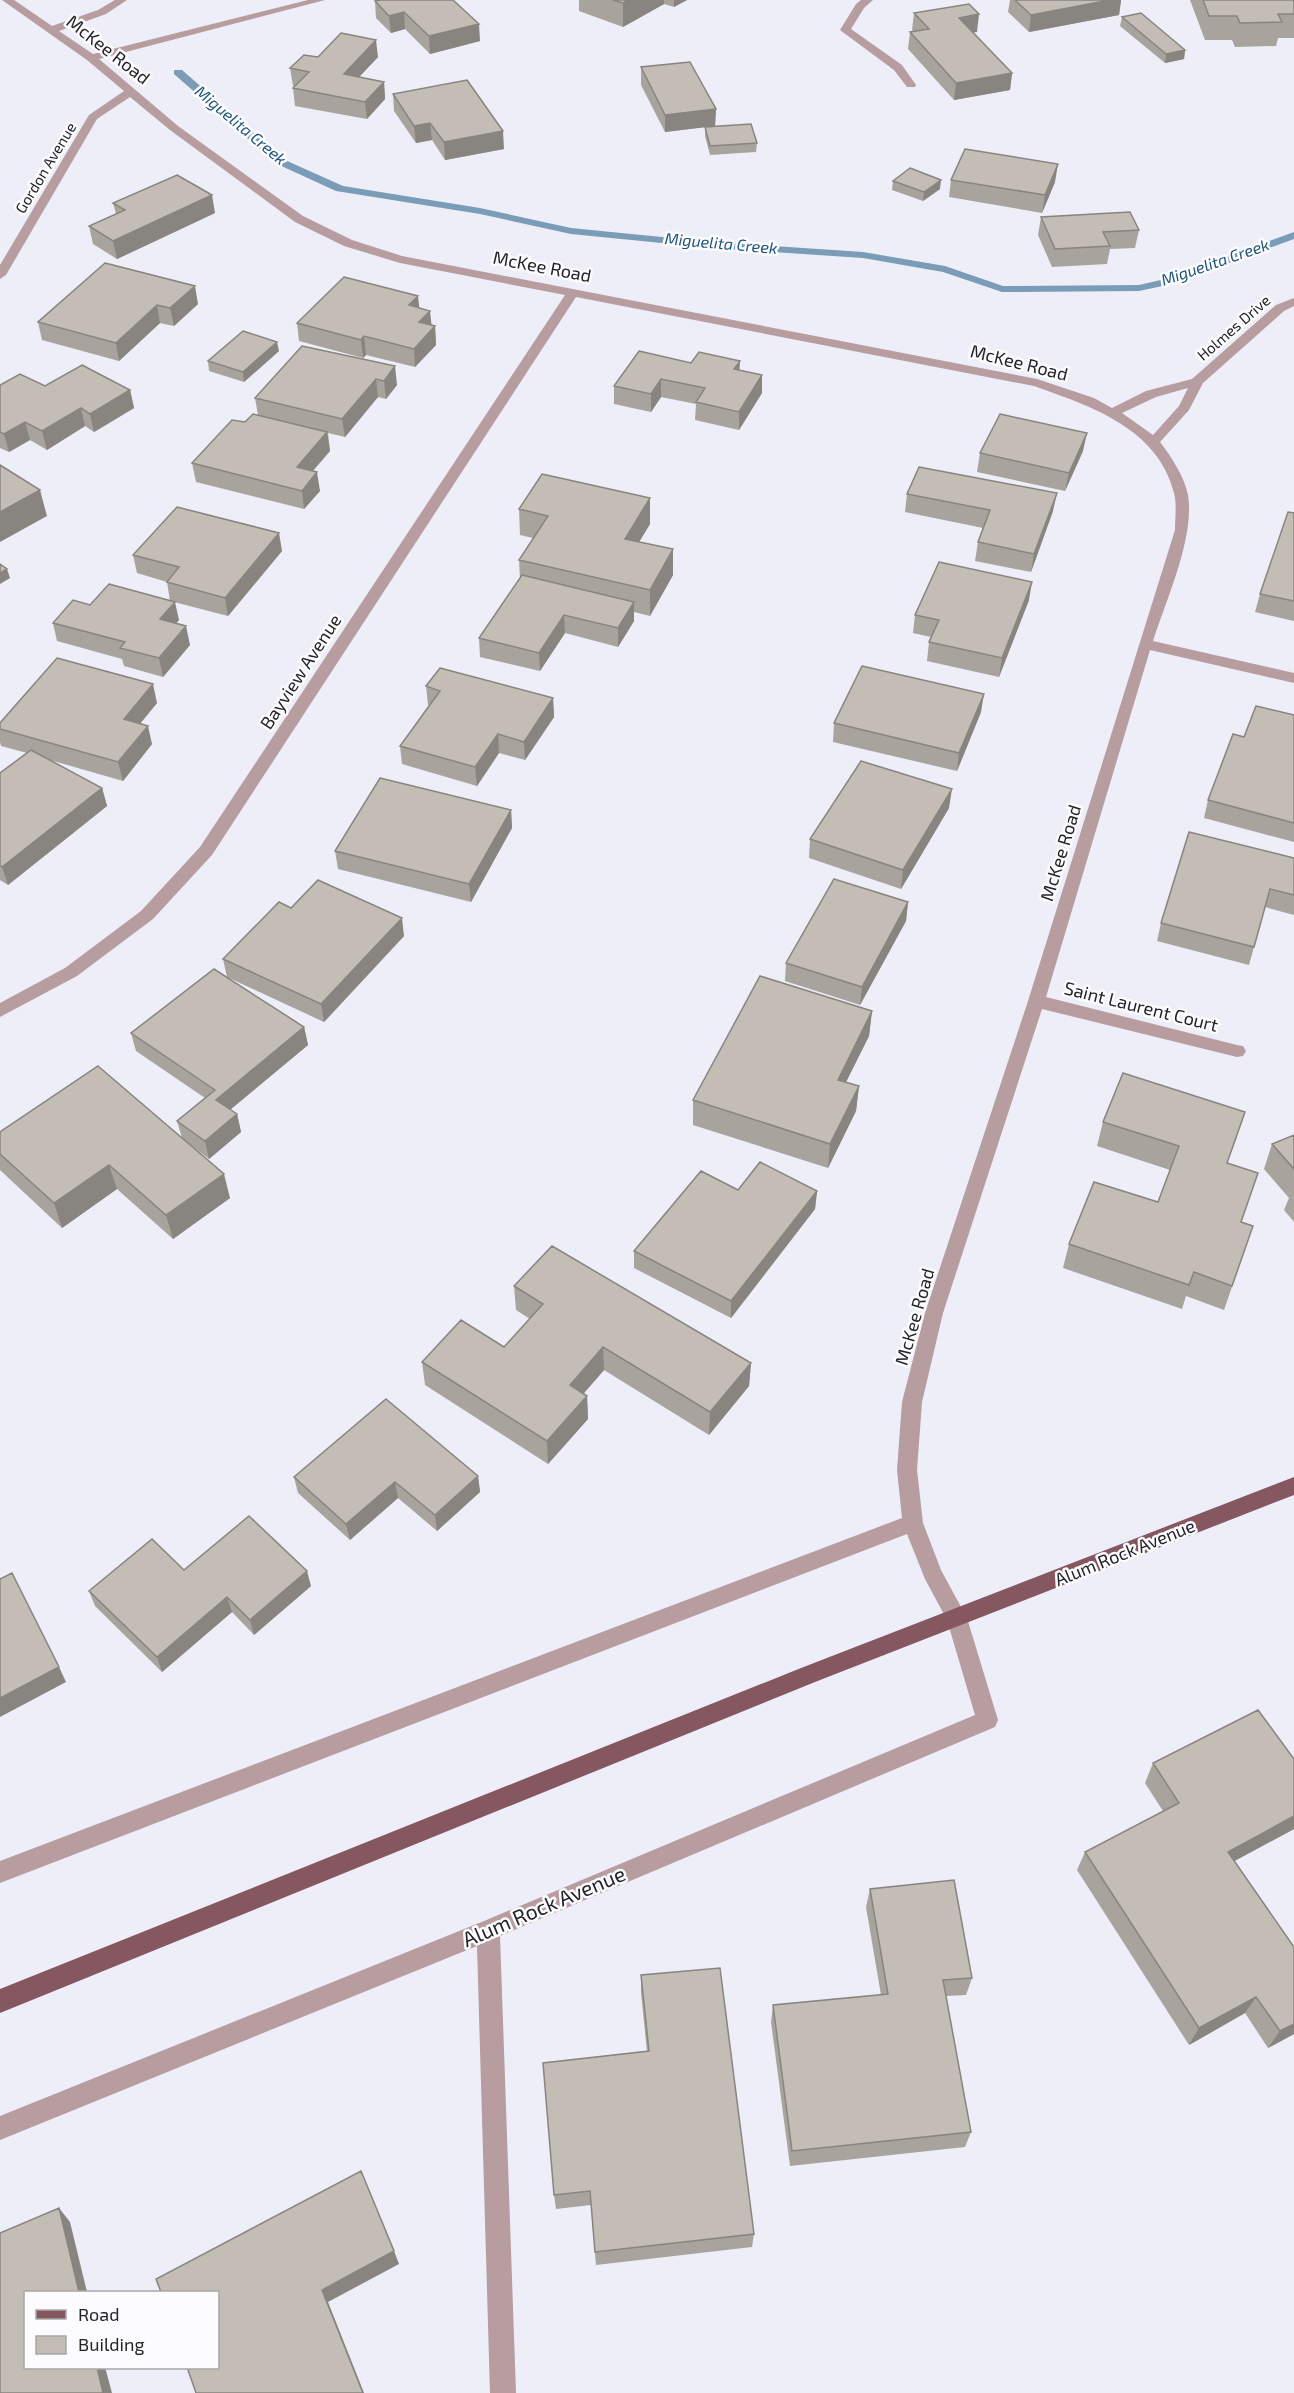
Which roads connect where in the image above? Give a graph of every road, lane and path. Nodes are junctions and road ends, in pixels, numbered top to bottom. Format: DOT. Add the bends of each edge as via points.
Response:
graph roads {
  1 [pos="7,0"];
  2 [pos="122,0"];
  3 [pos="320,0"];
  4 [pos="868,0"];
  5 [pos="51,30"];
  6 [pos="92,58"];
  7 [pos="911,85"];
  8 [pos="132,91"];
  9 [pos="0,275"];
  10 [pos="572,293"];
  11 [pos="1294,302"];
  12 [pos="1197,382"];
  13 [pos="1112,413"];
  14 [pos="1153,442"];
  15 [pos="1145,644"];
  16 [pos="1294,678"];
  17 [pos="1036,1001"];
  18 [pos="0,1011"];
  19 [pos="1237,1051"];
  20 [pos="1294,1486"];
  21 [pos="913,1522"];
  22 [pos="957,1618"];
  23 [pos="0,1872"];
  24 [pos="488,1930"];
  25 [pos="0,2001"];
  26 [pos="0,2128"];
  27 [pos="503,2393"];
  1 -- 5 [label="street, McKee Road"];
  2 -- 5 [label="street" via="102,12"];
  3 -- 6 [label="street"];
  4 -- 7 [label="street" via="845,30 860,44 885,56 904,72"];
  5 -- 6 [label="street, McKee Road"];
  6 -- 8 [label="street, McKee Road"];
  8 -- 9 [label="street, Gordon Avenue" via="93,117"];
  8 -- 10 [label="street, McKee Road" via="174,129 299,219 348,243 400,259"];
  10 -- 13 [label="street, McKee Road" via="1037,383"];
  10 -- 18 [label="street, Bayview Avenue" via="206,851 147,915 71,972"];
  11 -- 12 [label="street, Holmes Drive" via="1280,308"];
  12 -- 13 [label="street, Holmes Drive" via="1151,394"];
  12 -- 14 [label="street, Holmes Drive" via="1187,406"];
  13 -- 14 [label="street, McKee Road"];
  14 -- 15 [label="street, McKee Road" via="1168,462 1181,494 1182,530"];
  15 -- 16 [label="street"];
  15 -- 17 [label="street, McKee Road"];
  17 -- 19 [label="street, Saint Laurent Court"];
  17 -- 21 [label="street, McKee Road" via="934,1313 912,1402 907,1470"];
  20 -- 22 [label="main road, Alum Rock Avenue"];
  21 -- 22 [label="street, McKee Road" via="932,1573"];
  21 -- 23 [label="street"];
  22 -- 24 [label="street, Alum Rock Avenue" via="987,1720"];
  22 -- 25 [label="main road, Alum Rock Avenue"];
  24 -- 26 [label="street, Alum Rock Avenue"];
  24 -- 27 [label="street"];
}
